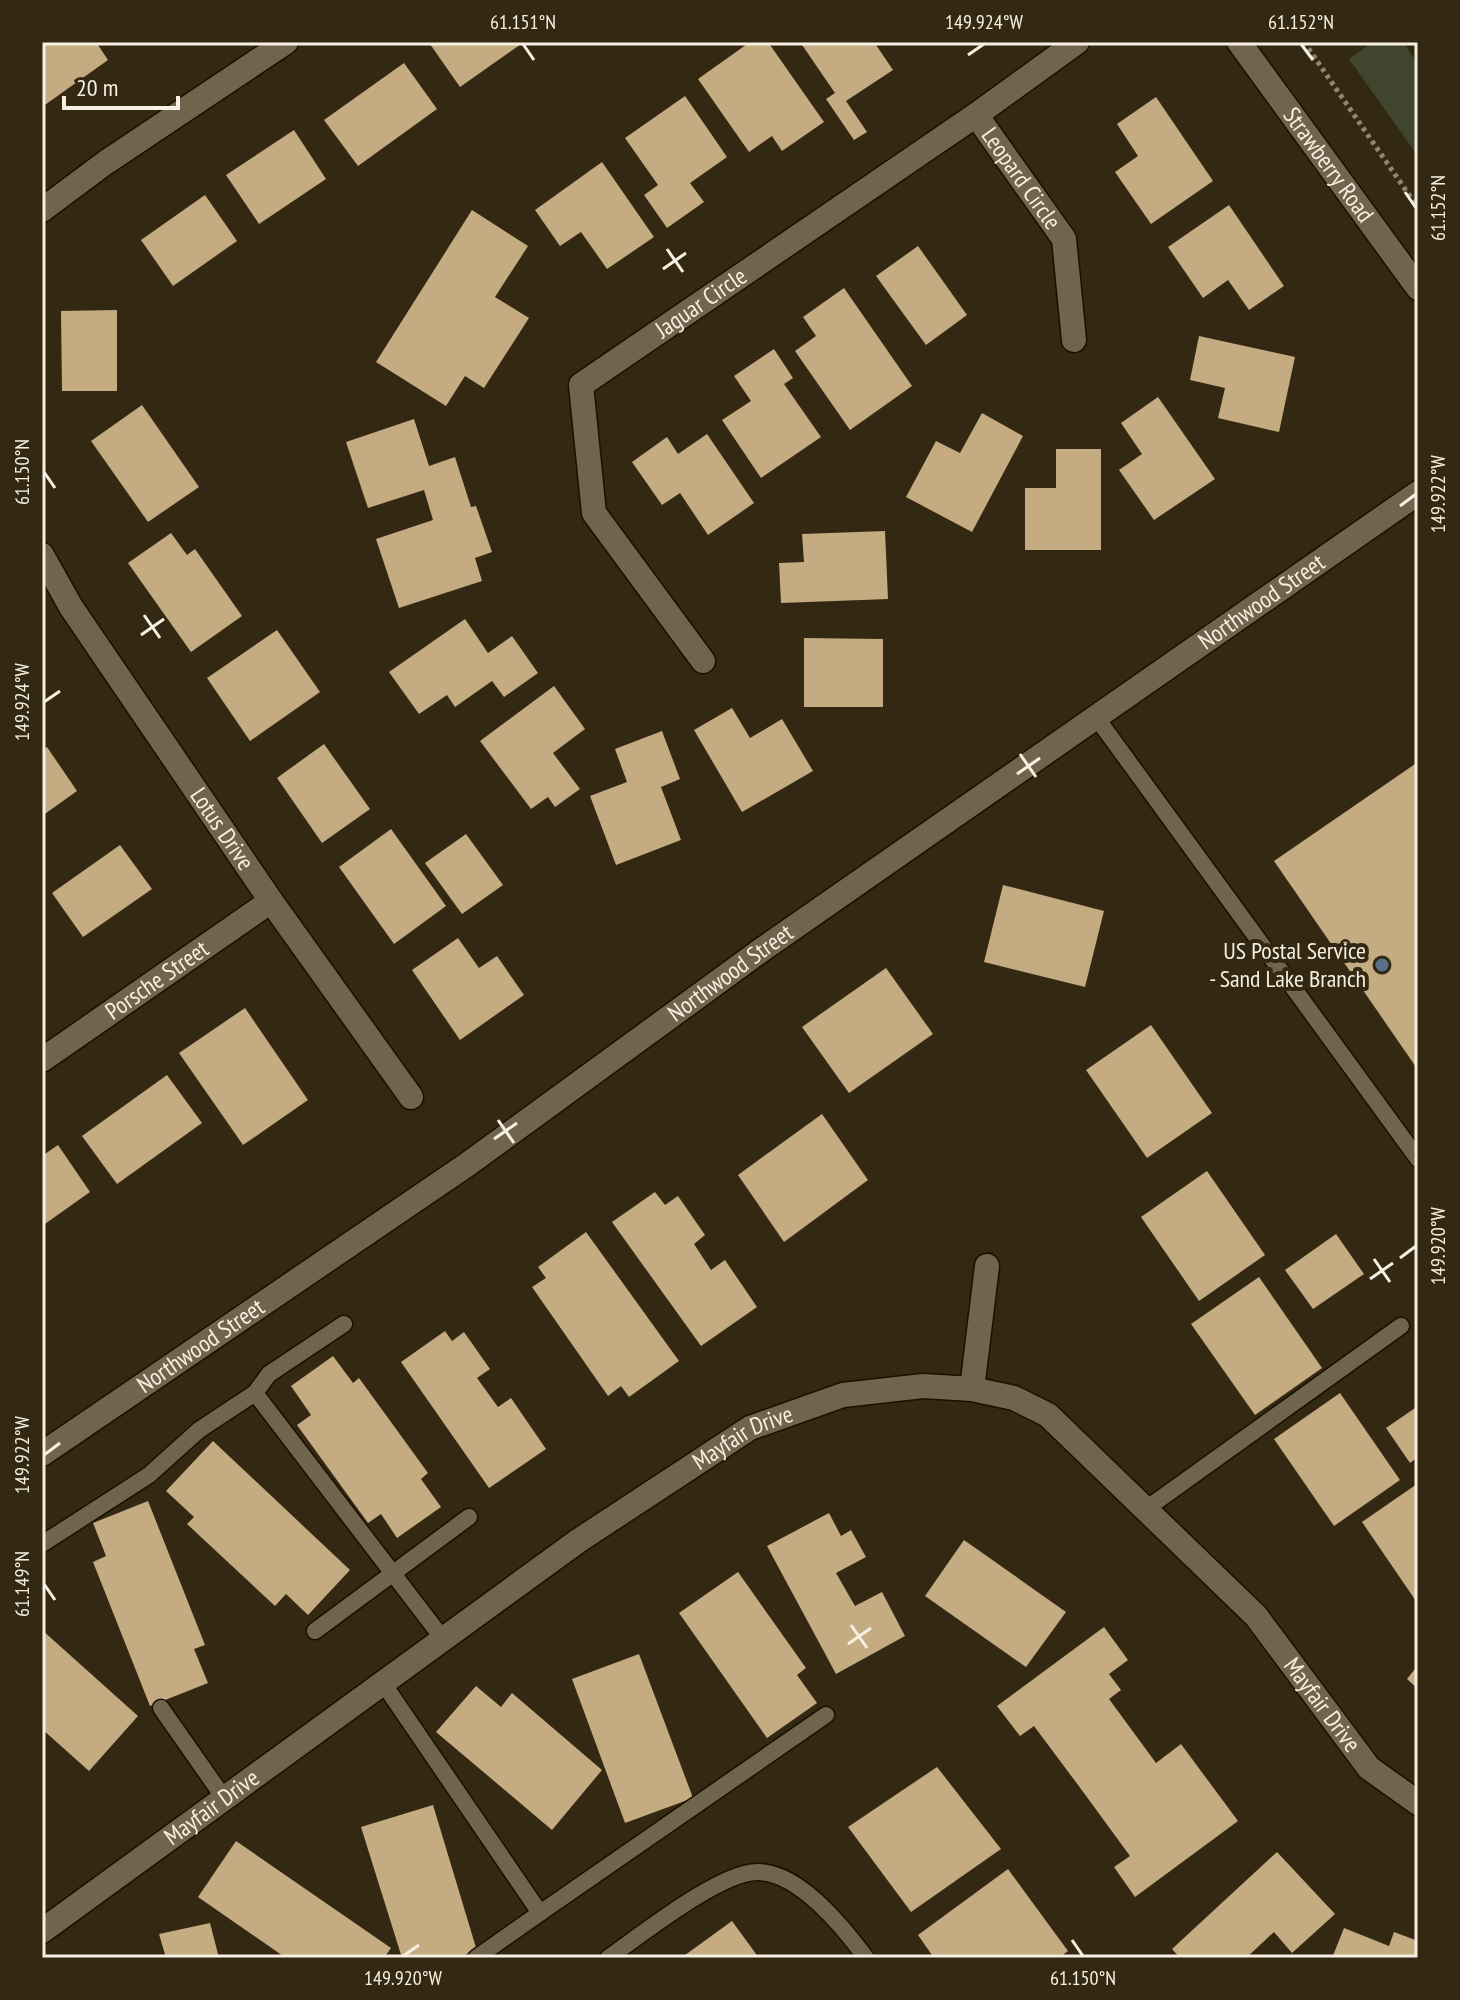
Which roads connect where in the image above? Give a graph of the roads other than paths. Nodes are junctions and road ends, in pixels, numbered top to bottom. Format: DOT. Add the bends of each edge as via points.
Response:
graph roads {
  1 [pos="286,42"];
  2 [pos="1077,42"];
  3 [pos="1239,42"];
  4 [pos="976,115"];
  5 [pos="42,210"];
  6 [pos="1418,288"];
  7 [pos="1074,340"];
  8 [pos="1418,493"];
  9 [pos="42,555"];
  10 [pos="703,661"];
  11 [pos="1096,717"];
  12 [pos="271,901"];
  13 [pos="42,1060"];
  14 [pos="411,1097"];
  15 [pos="1418,1159"];
  16 [pos="987,1266"];
  17 [pos="344,1324"];
  18 [pos="1401,1326"];
  19 [pos="972,1389"];
  20 [pos="255,1393"];
  21 [pos="42,1454"];
  22 [pos="1146,1509"];
  23 [pos="469,1517"];
  24 [pos="42,1544"];
  25 [pos="393,1573"];
  26 [pos="315,1631"];
  27 [pos="443,1639"];
  28 [pos="383,1683"];
  29 [pos="161,1708"];
  30 [pos="826,1715"];
  31 [pos="224,1798"];
  32 [pos="1418,1803"];
  33 [pos="540,1913"];
  34 [pos="42,1931"];
  35 [pos="476,1958"];
  36 [pos="608,1958"];
  37 [pos="866,1958"];
  1 -- 5 [label="street"];
  2 -- 4 [label="street, Jaguar Circle"];
  3 -- 6 [label="street, Strawberry Road"];
  4 -- 7 [label="street, Leopard Circle" via="1064,239"];
  4 -- 10 [label="street, Jaguar Circle" via="581,385 594,513"];
  8 -- 11 [label="street, Northwood Street"];
  9 -- 12 [label="street, Lotus Drive" via="71,607"];
  11 -- 15 [label="lane"];
  11 -- 21 [label="street, Northwood Street" via="763,949 468,1164"];
  12 -- 13 [label="street, Porsche Street"];
  12 -- 14 [label="street, Lotus Drive"];
  16 -- 19 [label="street"];
  17 -- 20 [label="lane" via="269,1374"];
  18 -- 22 [label="lane"];
  19 -- 22 [label="street, Mayfair Drive" via="1014,1398 1048,1415"];
  19 -- 27 [label="street, Mayfair Drive" via="923,1386 843,1395 750,1428 578,1541"];
  20 -- 24 [label="lane" via="199,1430 149,1475"];
  20 -- 25 [label="lane"];
  22 -- 32 [label="street, Mayfair Drive" via="1256,1616 1369,1768"];
  23 -- 25 [label="lane"];
  25 -- 26 [label="lane"];
  25 -- 27 [label="lane"];
  27 -- 28 [label="street, Mayfair Drive"];
  28 -- 31 [label="street, Mayfair Drive"];
  28 -- 33 [label="lane"];
  29 -- 31 [label="lane"];
  30 -- 33 [label="lane"];
  31 -- 34 [label="street, Mayfair Drive"];
  33 -- 35 [label="lane"];
  36 -- 37 [label="lane" via="714,1885 757,1872 787,1879 839,1923"];
}
